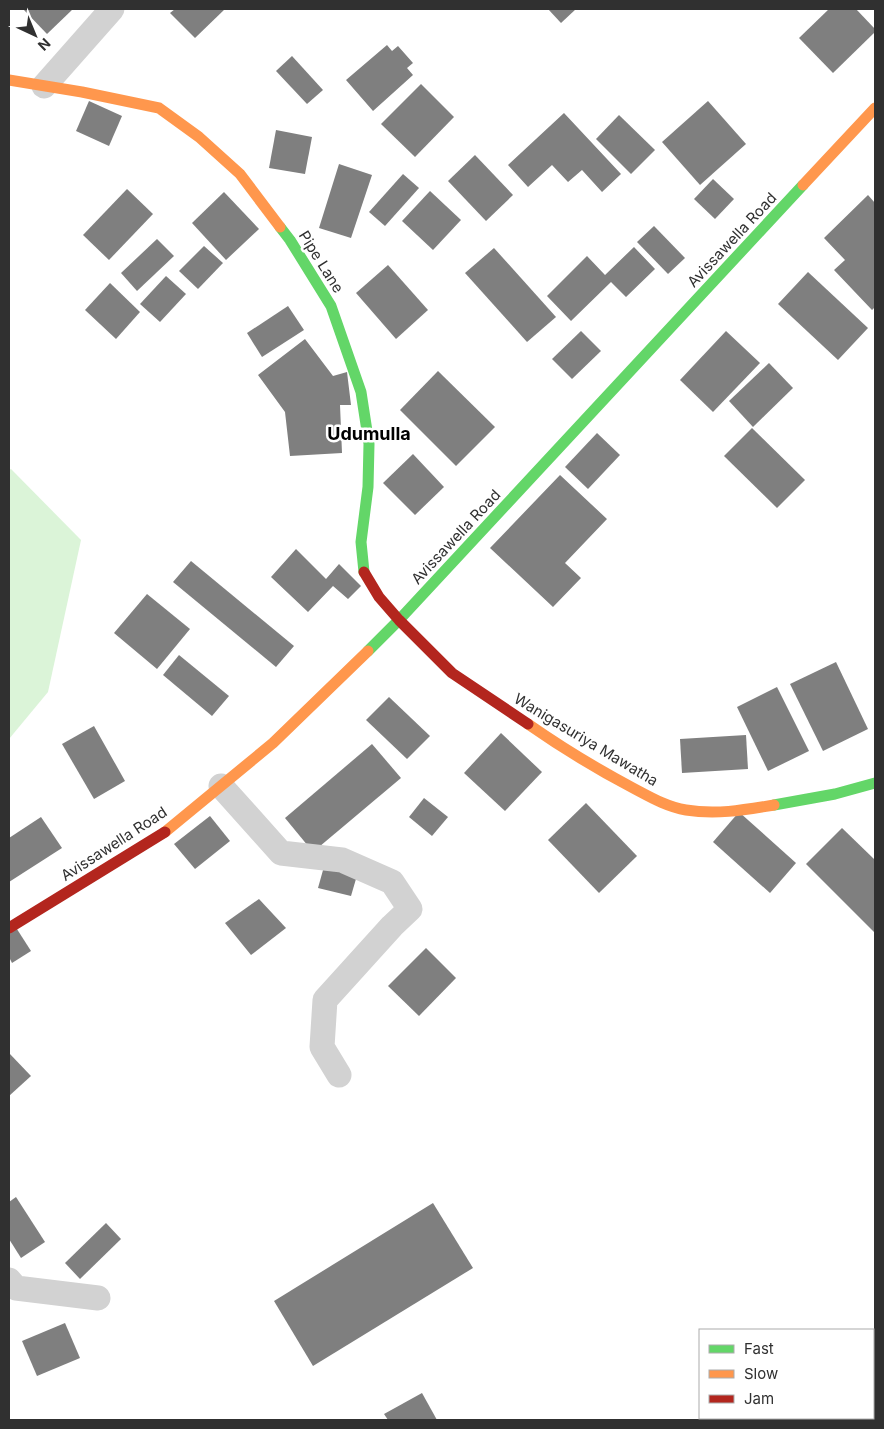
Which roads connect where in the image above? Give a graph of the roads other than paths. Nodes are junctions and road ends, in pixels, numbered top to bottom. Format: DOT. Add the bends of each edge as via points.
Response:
graph roads {
  1 [pos="112,9"];
  2 [pos="9,80"];
  3 [pos="44,86"];
  4 [pos="875,108"];
  5 [pos="399,620"];
  6 [pos="875,783"];
  7 [pos="221,786"];
  8 [pos="9,928"];
  9 [pos="339,1075"];
  10 [pos="9,1280"];
  11 [pos="98,1298"];
  1 -- 3 [label="street"];
  2 -- 3 [label="street, Pipe Lane"];
  3 -- 5 [label="street, Pipe Lane" via="159,108 199,137 240,174 290,240 331,306 361,392 369,444 368,487 361,542 364,574 379,598"];
  4 -- 5 [label="street, Avissawella Road"];
  5 -- 6 [label="street, Wanigasuriya Mawatha" via="452,673 607,774 666,805 685,810 731,812 835,794"];
  5 -- 7 [label="street, Avissawella Road" via="273,742"];
  7 -- 8 [label="street, Avissawella Road" via="165,832"];
  7 -- 9 [label="street" via="281,853 342,860 392,882 410,909 326,1000 322,1047"];
  10 -- 11 [label="street" via="16,1288"];
}
